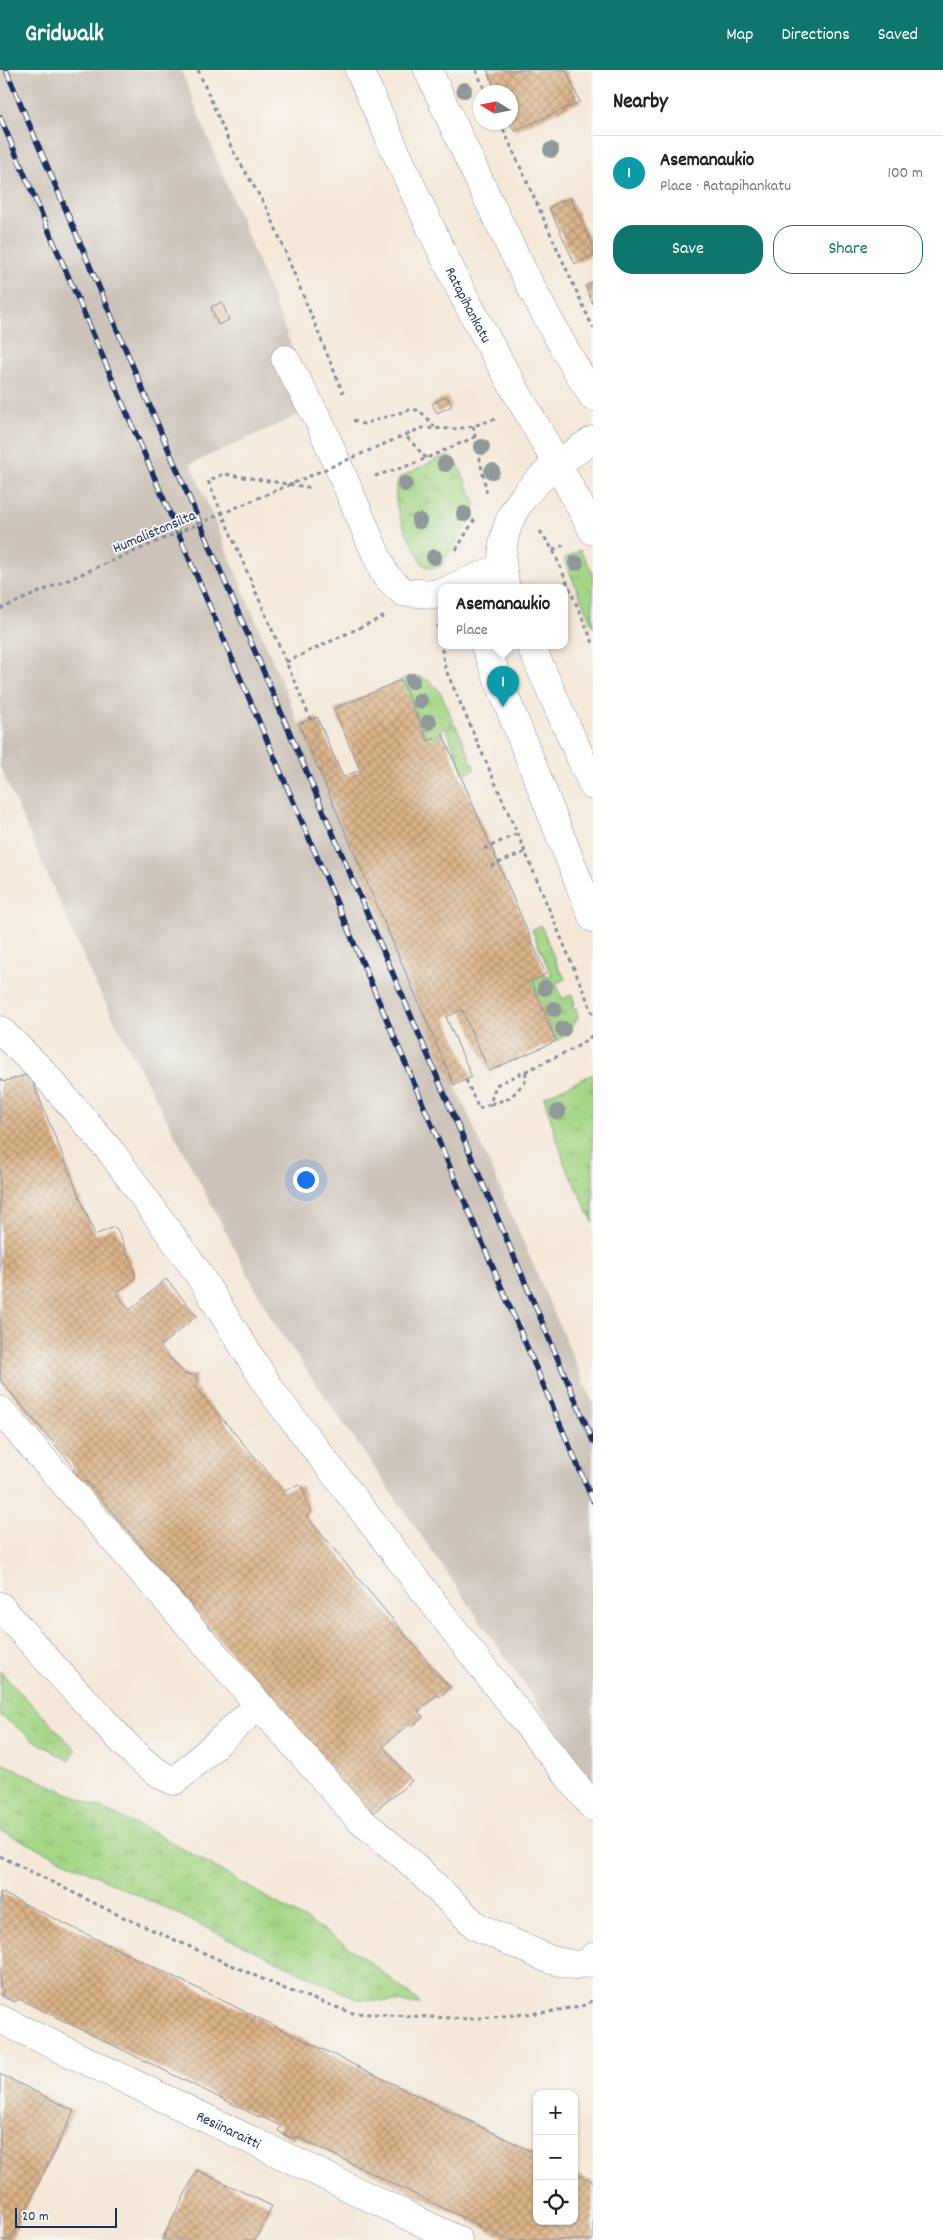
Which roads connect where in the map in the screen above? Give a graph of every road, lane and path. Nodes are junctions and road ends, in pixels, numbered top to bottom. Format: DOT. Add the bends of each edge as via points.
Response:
graph roads {
  1 [pos="198,70"];
  2 [pos="359,70"];
  3 [pos="428,70"];
  4 [pos="476,70"];
  5 [pos="483,85"];
  6 [pos="504,130"];
  7 [pos="593,328"];
  8 [pos="285,359"];
  9 [pos="593,397"];
  10 [pos="346,402"];
  11 [pos="350,411"];
  12 [pos="497,418"];
  13 [pos="473,426"];
  14 [pos="436,428"];
  15 [pos="405,435"];
  16 [pos="475,438"];
  17 [pos="593,440"];
  18 [pos="426,458"];
  19 [pos="557,462"];
  20 [pos="346,486"];
  21 [pos="515,509"];
  22 [pos="478,513"];
  23 [pos="593,531"];
  24 [pos="454,552"];
  25 [pos="504,578"];
  26 [pos="484,584"];
  27 [pos="568,584"];
  28 [pos="568,585"];
  29 [pos="438,594"];
  30 [pos="0,609"];
  31 [pos="365,626"];
  32 [pos="593,643"];
  33 [pos="442,649"];
  34 [pos="486,649"];
  35 [pos="532,649"];
  36 [pos="286,662"];
  37 [pos="311,720"];
  38 [pos="593,786"];
  39 [pos="517,834"];
  40 [pos="484,848"];
  41 [pos="525,852"];
  42 [pos="491,866"];
  43 [pos="593,918"];
  44 [pos="593,1014"];
  45 [pos="0,1030"];
  46 [pos="593,1035"];
  47 [pos="526,1072"];
  48 [pos="466,1080"];
  49 [pos="490,1104"];
  50 [pos="0,1410"];
  51 [pos="0,1606"];
  52 [pos="259,1705"];
  53 [pos="593,1806"];
  54 [pos="0,1856"];
  55 [pos="593,1957"];
  56 [pos="593,2000"];
  57 [pos="0,2018"];
  58 [pos="458,2240"];
  1 -- 10 [label="path" via="232,149 269,212"];
  2 -- 19 [label="main road, Ratapihankatu" via="468,305"];
  3 -- 9 [label="main road" via="532,292"];
  4 -- 5 [label="path"];
  6 -- 7 [label="path"];
  8 -- 20 [label="main road" via="319,421"];
  11 -- 14 [label="path" via="353,420 363,424 419,410"];
  12 -- 13 [label="path"];
  13 -- 14 [label="path"];
  13 -- 16 [label="path"];
  14 -- 15 [label="path, Humalistonsilta" via="422,428"];
  15 -- 18 [label="path"];
  15 -- 30 [label="path, Humalistonsilta, bridge"];
  16 -- 18 [label="path"];
  16 -- 21 [label="path" via="488,497"];
  17 -- 19 [label="main road"];
  18 -- 20 [label="path"];
  19 -- 21 [label="main road"];
  19 -- 23 [label="main road, Ratapihankatu"];
  20 -- 29 [label="main road" via="385,576 403,592"];
  20 -- 36 [label="path" via="325,489 224,474 208,481"];
  21 -- 25 [label="main road" via="507,524"];
  21 -- 27 [label="path" via="536,526 553,550"];
  22 -- 24 [label="path"];
  25 -- 26 [label="main road"];
  28 -- 32 [label="path"];
  31 -- 36 [label="path"];
  33 -- 39 [label="path" via="445,668"];
  34 -- 43 [label="main road"];
  35 -- 38 [label="main road"];
  36 -- 37 [label="path"];
  39 -- 40 [label="path"];
  39 -- 41 [label="path"];
  41 -- 42 [label="path"];
  41 -- 44 [label="path"];
  45 -- 53 [label="main road" via="41,1070 112,1153 196,1270 272,1392 498,1689"];
  46 -- 47 [label="path" via="575,1048"];
  47 -- 49 [label="path" via="496,1085"];
  47 -- 49 [label="path" via="526,1082 510,1098"];
  48 -- 49 [label="path" via="479,1110"];
  50 -- 52 [label="main road"];
  51 -- 52 [label="main road" via="124,1743 163,1777 174,1780 183,1774"];
  52 -- 55 [label="main road" via="360,1820 406,1858 476,1926 551,1960 575,1965 588,1963"];
  54 -- 56 [label="path" via="112,1912 285,1990 353,2013 469,2019 548,2012 586,2005"];
  57 -- 58 [label="main road, Resiinaraitti"];
}
